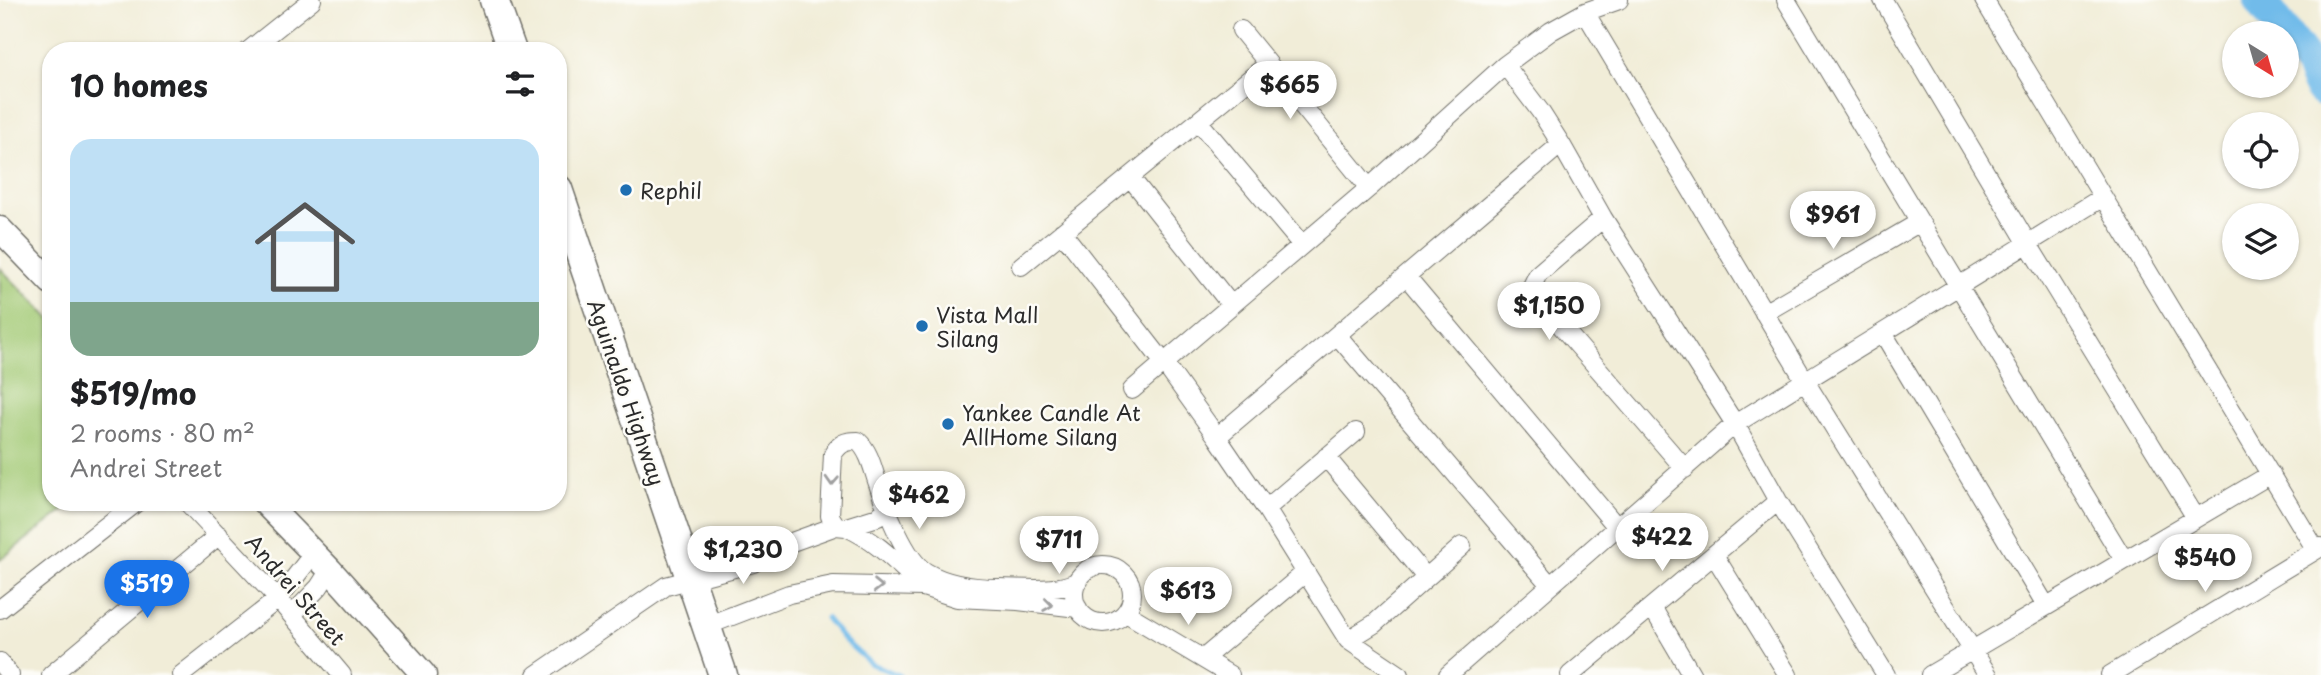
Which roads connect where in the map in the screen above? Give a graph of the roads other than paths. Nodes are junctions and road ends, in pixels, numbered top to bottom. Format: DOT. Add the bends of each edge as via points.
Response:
graph roads {
  1 [pos="312,0"];
  2 [pos="494,0"];
  3 [pos="1619,0"];
  4 [pos="1786,0"];
  5 [pos="1883,0"];
  6 [pos="1984,0"];
  7 [pos="1585,12"];
  8 [pos="1241,30"];
  9 [pos="259,42"];
  10 [pos="509,42"];
  11 [pos="1268,64"];
  12 [pos="1505,65"];
  13 [pos="1198,121"];
  14 [pos="1561,144"];
  15 [pos="1130,177"];
  16 [pos="1369,188"];
  17 [pos="2103,197"];
  18 [pos="567,216"];
  19 [pos="1603,218"];
  20 [pos="1920,222"];
  21 [pos="0,229"];
  22 [pos="1062,232"];
  23 [pos="2028,244"];
  24 [pos="1302,245"];
  25 [pos="1021,266"];
  26 [pos="42,273"];
  27 [pos="1406,276"];
  28 [pos="1959,286"];
  29 [pos="1231,305"];
  30 [pos="1764,313"];
  31 [pos="1883,333"];
  32 [pos="1337,335"];
  33 [pos="1164,363"];
  34 [pos="1805,381"];
  35 [pos="1132,390"];
  36 [pos="1735,424"];
  37 [pos="1356,432"];
  38 [pos="1217,437"];
  39 [pos="1326,457"];
  40 [pos="1685,468"];
  41 [pos="2271,474"];
  42 [pos="1778,501"];
  43 [pos="886,509"];
  44 [pos="1266,509"];
  45 [pos="125,511"];
  46 [pos="195,511"];
  47 [pos="273,511"];
  48 [pos="2196,518"];
  49 [pos="841,527"];
  50 [pos="1617,527"];
  51 [pos="219,536"];
  52 [pos="1462,546"];
  53 [pos="2319,548"];
  54 [pos="1714,555"];
  55 [pos="2124,560"];
  56 [pos="322,562"];
  57 [pos="1306,572"];
  58 [pos="1426,576"];
  59 [pos="691,578"];
  60 [pos="1078,581"];
  61 [pos="1549,585"];
  62 [pos="923,587"];
  63 [pos="278,599"];
  64 [pos="2046,606"];
  65 [pos="1652,607"];
  66 [pos="0,608"];
  67 [pos="1078,608"];
  68 [pos="1126,613"];
  69 [pos="292,615"];
  70 [pos="706,626"];
  71 [pos="1348,640"];
  72 [pos="1972,650"];
  73 [pos="1204,658"];
  74 [pos="0,662"];
  75 [pos="1591,668"];
  76 [pos="331,671"];
  77 [pos="10,675"];
  78 [pos="51,675"];
  79 [pos="181,675"];
  80 [pos="424,675"];
  81 [pos="536,675"];
  82 [pos="723,675"];
  83 [pos="1230,675"];
  84 [pos="1400,675"];
  85 [pos="1448,675"];
  86 [pos="1570,675"];
  87 [pos="1692,675"];
  88 [pos="1788,675"];
  89 [pos="1886,675"];
  90 [pos="1930,675"];
  91 [pos="1988,675"];
  92 [pos="2110,675"];
  1 -- 9 [label="street"];
  2 -- 10 [label="main road"];
  3 -- 7 [label="street"];
  4 -- 20 [label="street"];
  5 -- 23 [label="street"];
  6 -- 17 [label="street"];
  7 -- 12 [label="street"];
  7 -- 30 [label="street"];
  8 -- 11 [label="street"];
  11 -- 13 [label="street"];
  11 -- 16 [label="street"];
  12 -- 14 [label="street"];
  12 -- 16 [label="street"];
  13 -- 15 [label="street"];
  13 -- 24 [label="street"];
  14 -- 19 [label="street"];
  14 -- 27 [label="street"];
  15 -- 22 [label="street"];
  15 -- 29 [label="street"];
  16 -- 24 [label="street"];
  17 -- 23 [label="street"];
  17 -- 41 [label="street"];
  18 -- 59 [label="main road, Aguinaldo Highway"];
  19 -- 36 [label="street"];
  19 -- 40 [label="street" via="1538,274 1530,290"];
  20 -- 28 [label="street"];
  20 -- 30 [label="street"];
  21 -- 26 [label="main road"];
  22 -- 25 [label="street"];
  22 -- 33 [label="street"];
  23 -- 28 [label="street"];
  23 -- 48 [label="street"];
  24 -- 29 [label="street"];
  27 -- 32 [label="street"];
  27 -- 50 [label="street"];
  28 -- 31 [label="street"];
  28 -- 55 [label="street"];
  29 -- 33 [label="street"];
  30 -- 34 [label="street"];
  31 -- 34 [label="street"];
  31 -- 64 [label="street"];
  32 -- 38 [label="street"];
  32 -- 61 [label="street"];
  33 -- 35 [label="street"];
  33 -- 38 [label="street"];
  34 -- 36 [label="street"];
  34 -- 72 [label="street"];
  36 -- 40 [label="street"];
  36 -- 42 [label="street"];
  37 -- 39 [label="street"];
  38 -- 44 [label="street"];
  39 -- 44 [label="street"];
  39 -- 58 [label="street"];
  40 -- 50 [label="street"];
  41 -- 48 [label="street"];
  41 -- 53 [label="street"];
  42 -- 54 [label="street"];
  42 -- 89 [label="street"];
  43 -- 49 [label="street" via="878,517"];
  43 -- 49 [label="street, one-way" via="863,446 846,441 833,454 830,516"];
  43 -- 60 [label="street" via="924,572 960,586 1053,588"];
  44 -- 57 [label="street"];
  45 -- 66 [label="street"];
  46 -- 51 [label="street, Andrei Street"];
  47 -- 56 [label="main road"];
  48 -- 55 [label="street"];
  49 -- 59 [label="street" via="778,547 752,563"];
  49 -- 62 [label="street" via="864,536"];
  50 -- 61 [label="street"];
  51 -- 63 [label="street, Andrei Street"];
  51 -- 78 [label="street"];
  52 -- 58 [label="street"];
  53 -- 92 [label="street"];
  54 -- 65 [label="street"];
  54 -- 88 [label="street"];
  55 -- 64 [label="street"];
  56 -- 63 [label="street"];
  56 -- 69 [label="street" via="319,587"];
  56 -- 80 [label="main road"];
  57 -- 71 [label="street"];
  57 -- 73 [label="street"];
  58 -- 71 [label="street" via="1374,624"];
  59 -- 70 [label="main road, Aguinaldo Highway"];
  59 -- 81 [label="street" via="667,586"];
  60 -- 67 [label="street" via="1074,594"];
  60 -- 68 [label="street" via="1098,566 1116,568 1132,588"];
  61 -- 85 [label="street"];
  62 -- 67 [label="street, one-way" via="957,598"];
  70 -- 62 [label="street, one-way" via="789,594 834,585"];
  63 -- 69 [label="street, Andrei Street"];
  63 -- 79 [label="street"];
  64 -- 72 [label="street"];
  65 -- 75 [label="street"];
  65 -- 87 [label="street"];
  67 -- 68 [label="street" via="1096,622 1112,622"];
  68 -- 73 [label="street"];
  69 -- 76 [label="street, Andrei Street"];
  70 -- 82 [label="main road, Aguinaldo Highway"];
  71 -- 84 [label="street"];
  72 -- 90 [label="street"];
  72 -- 91 [label="street"];
  73 -- 83 [label="street"];
  74 -- 77 [label="street"];
  75 -- 86 [label="street"];
}
